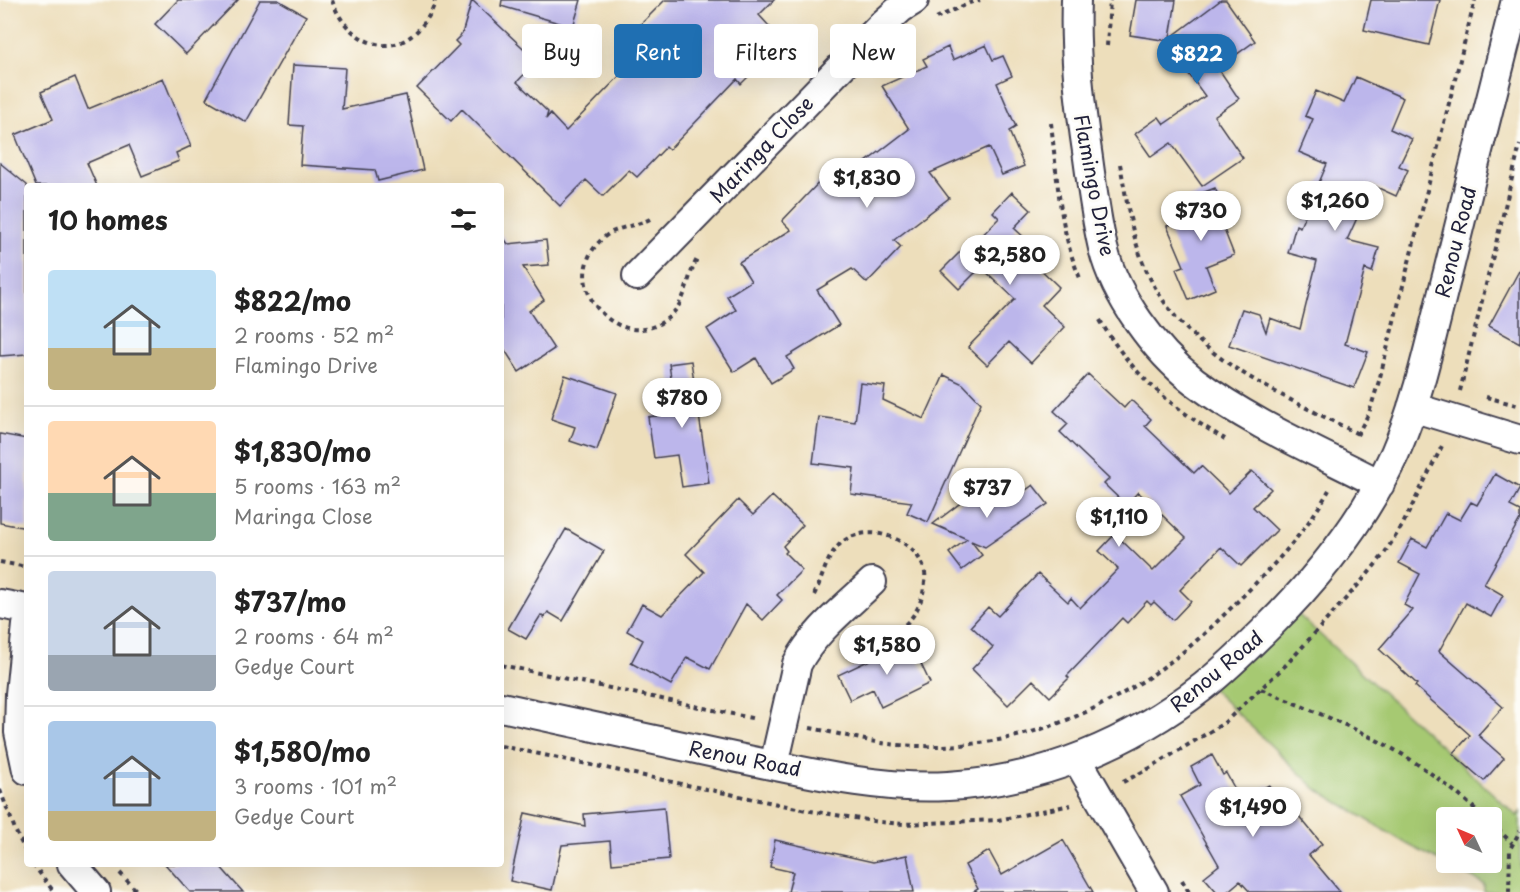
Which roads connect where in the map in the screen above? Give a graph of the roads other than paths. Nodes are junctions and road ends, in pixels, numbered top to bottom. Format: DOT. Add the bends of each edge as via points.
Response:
graph roads {
  1 [pos="914,0"];
  2 [pos="1076,0"];
  3 [pos="1516,0"];
  4 [pos="637,276"];
  5 [pos="1412,407"];
  6 [pos="1520,440"];
  7 [pos="1380,484"];
  8 [pos="872,582"];
  9 [pos="0,604"];
  10 [pos="24,608"];
  11 [pos="24,655"];
  12 [pos="504,708"];
  13 [pos="24,756"];
  14 [pos="1077,759"];
  15 [pos="774,765"];
  16 [pos="75,867"];
  17 [pos="96,892"];
  18 [pos="1154,892"];
  1 -- 4 [label="street, Maringa Close" via="882,25"];
  2 -- 7 [label="street, Flamingo Drive" via="1076,64 1096,212 1103,249 1132,310 1150,337 1192,380 1256,420"];
  3 -- 5 [label="street, Renou Road"];
  5 -- 6 [label="street"];
  5 -- 7 [label="street, Renou Road"];
  7 -- 14 [label="street, Renou Road" via="1358,521 1312,580 1221,671 1148,725"];
  8 -- 15 [label="street" via="813,638 797,664"];
  9 -- 10 [label="street"];
  11 -- 13 [label="street" via="19,732"];
  12 -- 15 [label="street, Renou Road"];
  14 -- 15 [label="street, Renou Road" via="1000,779 948,786 905,786"];
  14 -- 18 [label="street"];
  16 -- 17 [label="street"];
}
